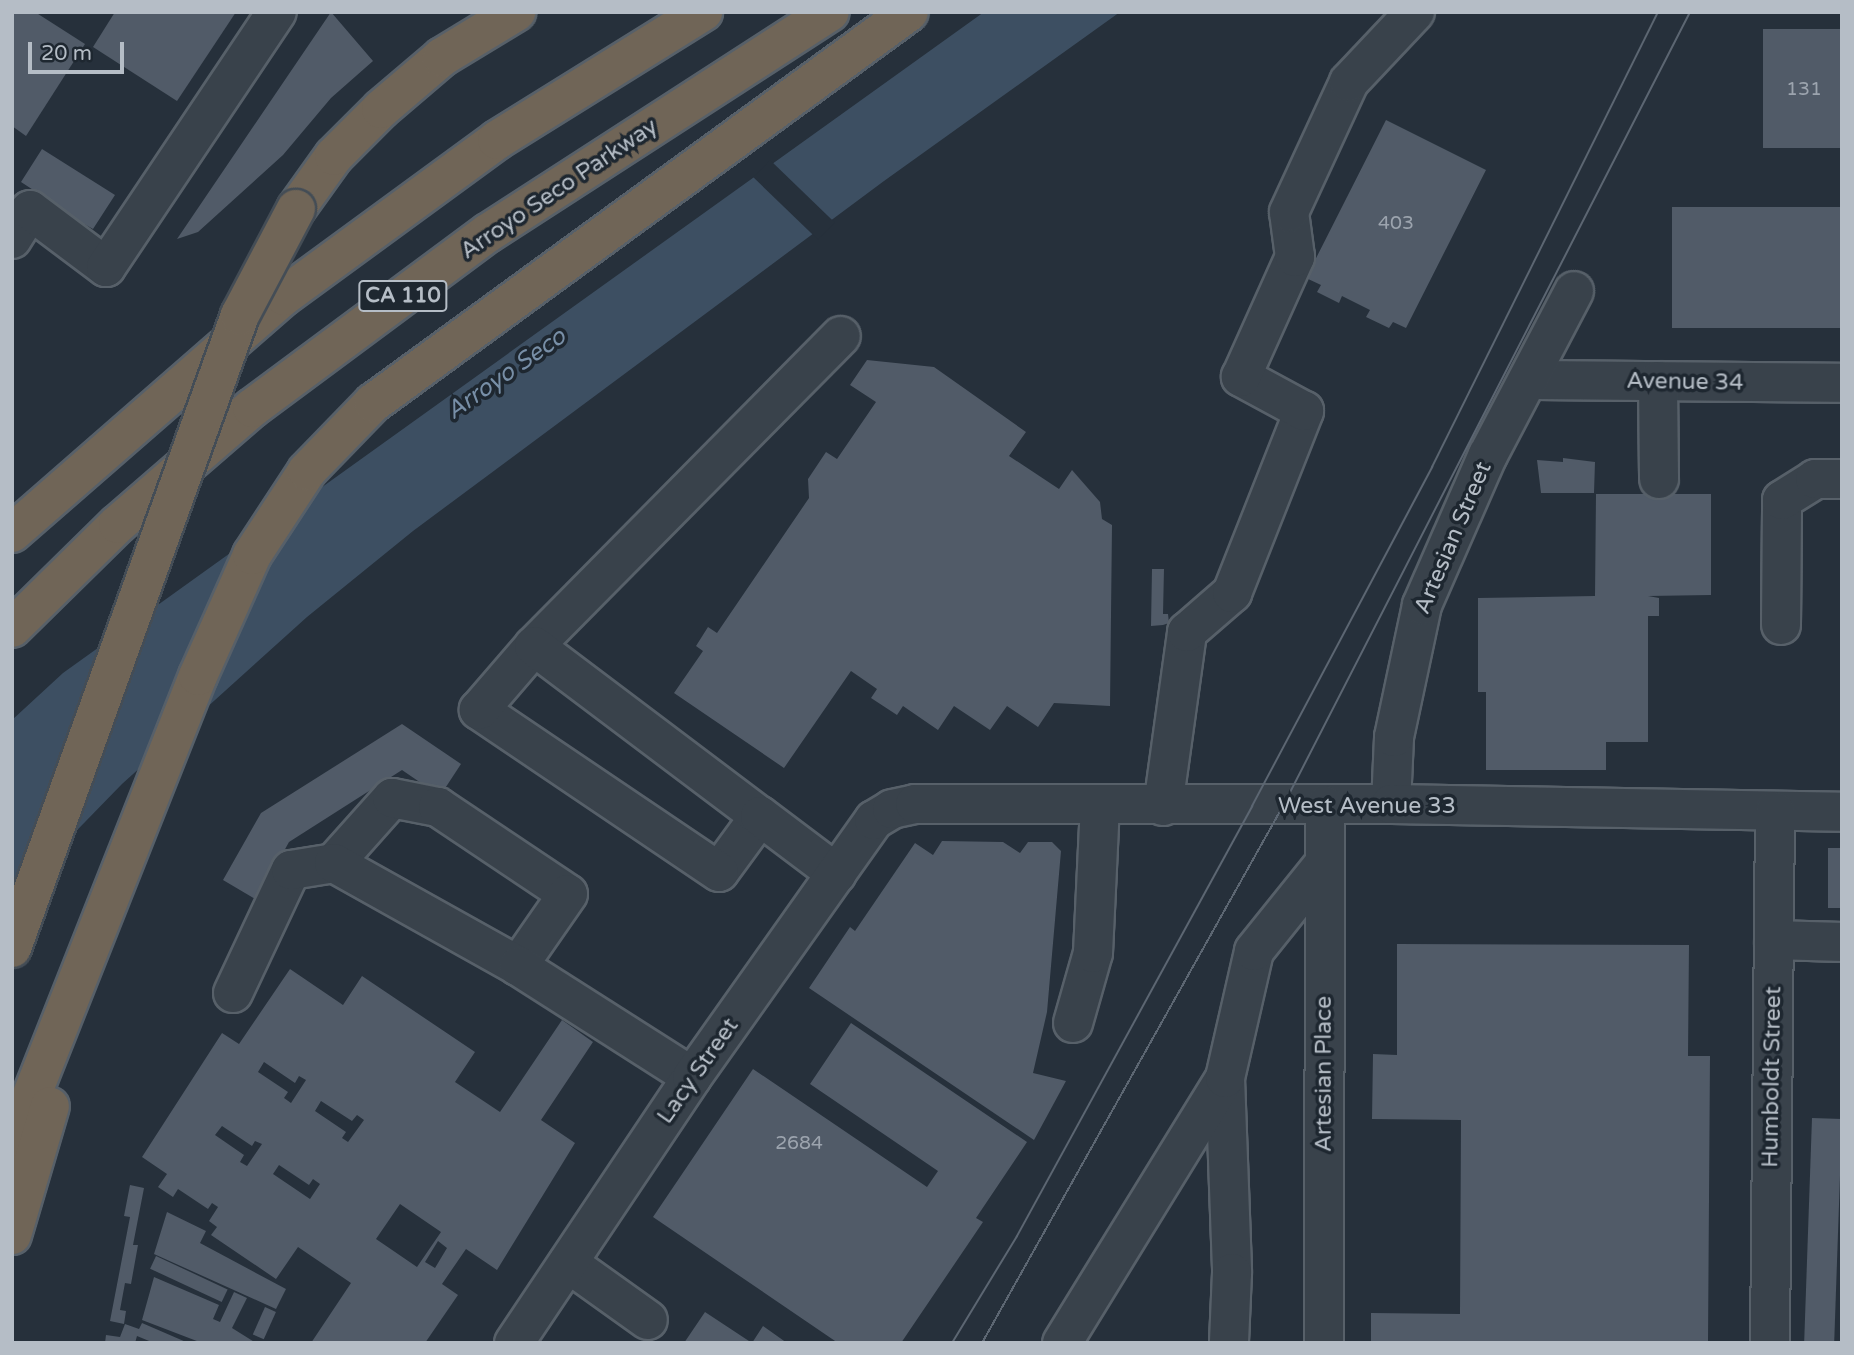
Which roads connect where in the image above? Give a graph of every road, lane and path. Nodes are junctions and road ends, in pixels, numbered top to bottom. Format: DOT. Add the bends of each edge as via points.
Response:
graph roads {
  1 [pos="277,12"];
  2 [pos="516,12"];
  3 [pos="703,12"];
  4 [pos="830,12"];
  5 [pos="909,12"];
  6 [pos="1415,12"];
  7 [pos="18,216"];
  8 [pos="1574,291"];
  9 [pos="841,336"];
  10 [pos="1528,380"];
  11 [pos="1658,381"];
  12 [pos="1842,383"];
  13 [pos="1659,478"];
  14 [pos="1842,478"];
  15 [pos="12,533"];
  16 [pos="1781,625"];
  17 [pos="12,628"];
  18 [pos="534,646"];
  19 [pos="1391,804"];
  20 [pos="1325,805"];
  21 [pos="1100,806"];
  22 [pos="1163,806"];
  23 [pos="892,809"];
  24 [pos="1775,811"];
  25 [pos="1842,812"];
  26 [pos="760,816"];
  27 [pos="334,863"];
  28 [pos="1324,864"];
  29 [pos="837,874"];
  30 [pos="1774,940"];
  31 [pos="1842,942"];
  32 [pos="12,948"];
  33 [pos="518,966"];
  34 [pos="233,993"];
  35 [pos="69,1005"];
  36 [pos="1073,1023"];
  37 [pos="692,1077"];
  38 [pos="1225,1078"];
  39 [pos="12,1145"];
  40 [pos="12,1235"];
  41 [pos="568,1263"];
  42 [pos="648,1320"];
  43 [pos="514,1343"];
  44 [pos="1062,1343"];
  45 [pos="1229,1343"];
  46 [pos="1324,1343"];
  47 [pos="1770,1343"];
  1 -- 7 [label="street" via="106,267"];
  2 -- 32 [label="highway, bridge" via="442,57 381,109 334,156 296,209 240,315"];
  3 -- 15 [label="highway, CA 110" via="497,140 284,296"];
  4 -- 17 [label="highway, Arroyo Seco Parkway / CA 110" via="488,233 252,408 118,524"];
  5 -- 35 [label="highway" via="373,403 306,471 252,555 198,676"];
  6 -- 22 [label="street" via="1349,82 1289,212 1295,257 1241,377 1304,411 1232,593 1186,632"];
  8 -- 10 [label="street, Artesian Street"];
  9 -- 18 [label="street"];
  10 -- 11 [label="street, Avenue 34"];
  10 -- 19 [label="street, Artesian Street" via="1488,455 1422,605 1394,737"];
  11 -- 12 [label="street, Avenue 34"];
  11 -- 13 [label="street"];
  14 -- 16 [label="street" via="1815,479 1782,500"];
  18 -- 26 [label="street"];
  18 -- 26 [label="street" via="480,710 719,872"];
  19 -- 20 [label="street, West Avenue 33"];
  19 -- 24 [label="street, West Avenue 33"];
  20 -- 22 [label="street, West Avenue 33"];
  20 -- 28 [label="street, Artesian Place"];
  21 -- 22 [label="street, West Avenue 33"];
  21 -- 23 [label="street, West Avenue 33" via="915,804"];
  21 -- 36 [label="street" via="1093,953"];
  23 -- 29 [label="street, Lacy Street" via="874,820"];
  24 -- 25 [label="street, West Avenue 33"];
  24 -- 30 [label="street, Humboldt Street"];
  26 -- 29 [label="street"];
  27 -- 33 [label="street"];
  27 -- 33 [label="street" via="392,798 438,807 568,894"];
  27 -- 34 [label="street" via="291,870"];
  28 -- 38 [label="street" via="1254,951"];
  28 -- 46 [label="street, Artesian Place"];
  29 -- 37 [label="street, Lacy Street"];
  30 -- 31 [label="street"];
  30 -- 47 [label="street, Humboldt Street"];
  33 -- 37 [label="street"];
  35 -- 39 [label="highway"];
  35 -- 40 [label="highway" via="46,1124"];
  37 -- 41 [label="street, Lacy Street"];
  38 -- 44 [label="street"];
  38 -- 45 [label="street" via="1232,1273"];
  41 -- 42 [label="street"];
  41 -- 43 [label="street, Lacy Street"];
}
